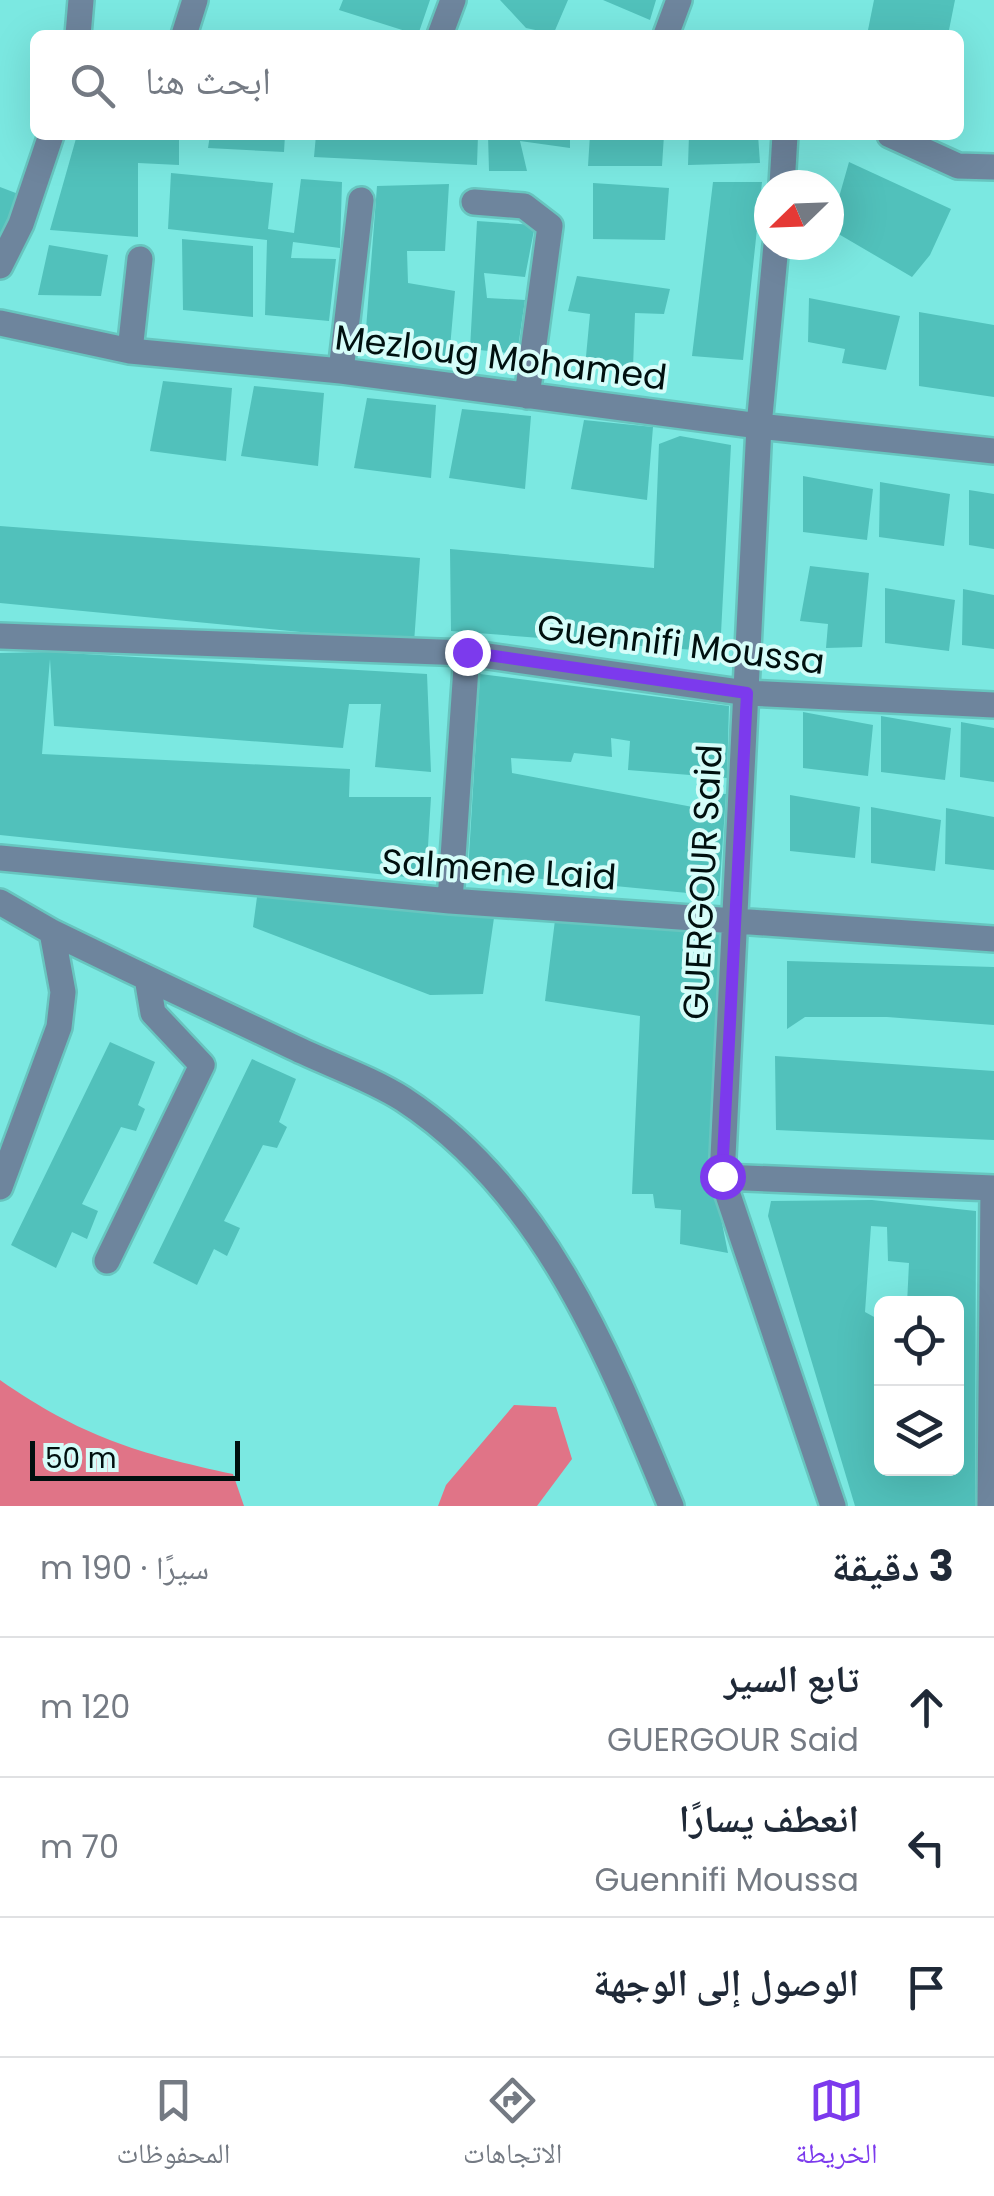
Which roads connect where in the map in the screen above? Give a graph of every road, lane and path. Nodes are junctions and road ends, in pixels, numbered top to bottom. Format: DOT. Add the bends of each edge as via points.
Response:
graph roads {
  1 [pos="80,0"];
  2 [pos="196,0"];
  3 [pos="452,0"];
  4 [pos="679,0"];
  5 [pos="78,30"];
  6 [pos="186,30"];
  7 [pos="442,30"];
  8 [pos="668,30"];
  9 [pos="48,140"];
  10 [pos="786,140"];
  11 [pos="901,140"];
  12 [pos="994,168"];
  13 [pos="783,170"];
  14 [pos="361,200"];
  15 [pos="474,202"];
  16 [pos="140,260"];
  17 [pos="775,260"];
  18 [pos="0,266"];
  19 [pos="0,323"];
  20 [pos="130,351"];
  21 [pos="342,371"];
  22 [pos="527,396"];
  23 [pos="759,426"];
  24 [pos="994,451"];
  25 [pos="0,636"];
  26 [pos="467,652"];
  27 [pos="747,693"];
  28 [pos="994,705"];
  29 [pos="0,858"];
  30 [pos="450,901"];
  31 [pos="0,902"];
  32 [pos="735,922"];
  33 [pos="52,932"];
  34 [pos="994,939"];
  35 [pos="147,978"];
  36 [pos="722,1176"];
  37 [pos="0,1187"];
  38 [pos="994,1188"];
  39 [pos="107,1262"];
  40 [pos="671,1506"];
  41 [pos="833,1506"];
  42 [pos="990,1506"];
  1 -- 5 [label="street"];
  2 -- 6 [label="street"];
  3 -- 7 [label="street"];
  4 -- 8 [label="street"];
  9 -- 18 [label="street"];
  10 -- 13 [label="street"];
  11 -- 12 [label="street" via="958,166"];
  14 -- 21 [label="street"];
  15 -- 22 [label="street" via="524,206 550,226"];
  16 -- 20 [label="street"];
  17 -- 23 [label="street, GUERGOUR Said"];
  19 -- 20 [label="street, Mezloug Mohamed"];
  20 -- 21 [label="street, Mezloug Mohamed"];
  21 -- 22 [label="street, Mezloug Mohamed"];
  22 -- 23 [label="street, Mezloug Mohamed"];
  23 -- 24 [label="street, Mezloug Mohamed"];
  23 -- 27 [label="street, GUERGOUR Said"];
  25 -- 26 [label="street, Guennifi Moussa"];
  26 -- 27 [label="street, Guennifi Moussa"];
  26 -- 30 [label="street"];
  27 -- 28 [label="street, Guennifi Moussa"];
  27 -- 32 [label="street, GUERGOUR Said"];
  29 -- 30 [label="street, Salmene Laid"];
  30 -- 32 [label="street, Salmene Laid"];
  31 -- 33 [label="street"];
  32 -- 34 [label="street, Salmene Laid"];
  32 -- 36 [label="street, GUERGOUR Said"];
  33 -- 35 [label="street"];
  33 -- 37 [label="street" via="64,992 60,1027"];
  35 -- 39 [label="street" via="154,1012 202,1066"];
  35 -- 40 [label="street" via="402,1099 459,1146 518,1209 574,1287"];
  36 -- 38 [label="street"];
  36 -- 41 [label="street, GUERGOUR Said"];
  38 -- 42 [label="street"];
}
